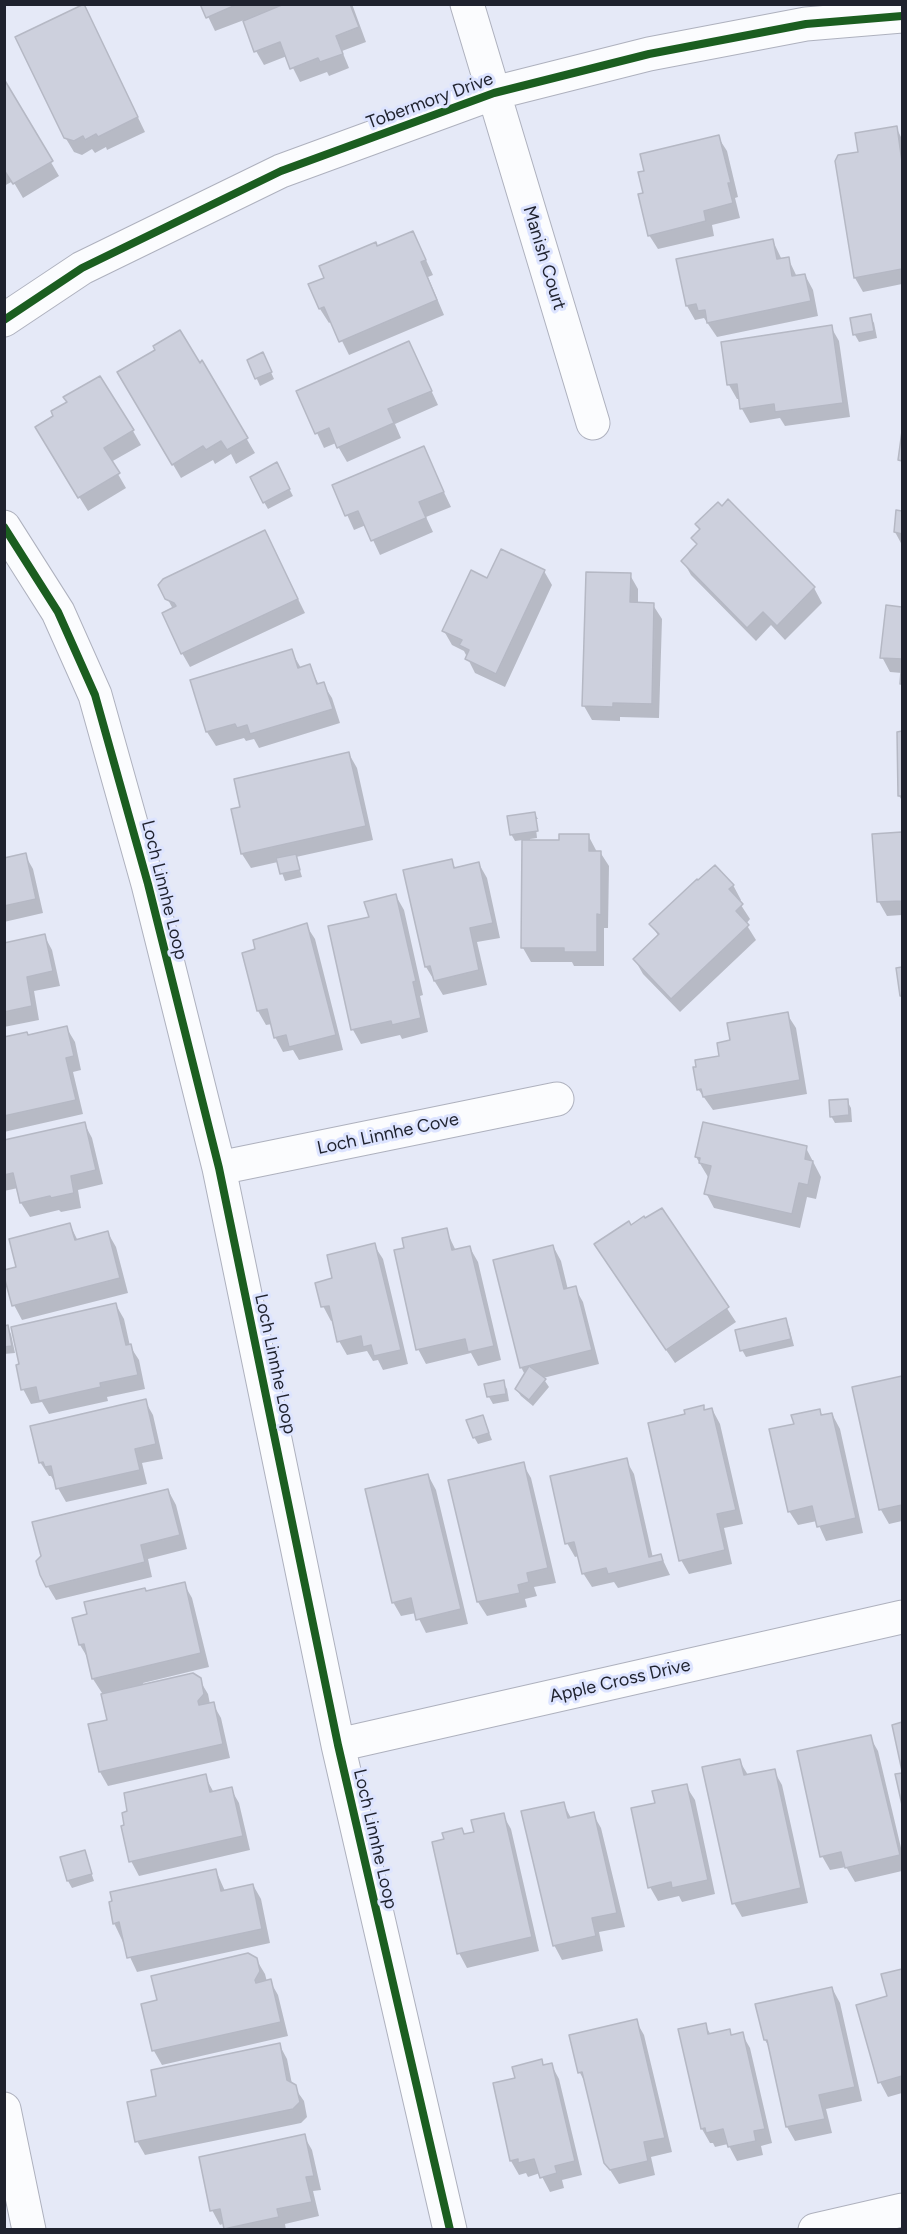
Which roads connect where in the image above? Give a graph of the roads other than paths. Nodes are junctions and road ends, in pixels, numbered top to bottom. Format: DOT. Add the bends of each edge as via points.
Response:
graph roads {
  1 [pos="467,4"];
  2 [pos="903,16"];
  3 [pos="494,93"];
  4 [pos="4,320"];
  5 [pos="593,423"];
  6 [pos="4,527"];
  7 [pos="557,1099"];
  8 [pos="219,1168"];
  9 [pos="903,1617"];
  10 [pos="339,1745"];
  11 [pos="4,2109"];
  12 [pos="903,2210"];
  13 [pos="29,2229"];
  14 [pos="450,2229"];
  15 [pos="815,2229"];
  1 -- 3 [label="street, Manish Court"];
  2 -- 3 [label="street, Tobermory Drive" via="806,24 649,54"];
  3 -- 4 [label="street, Tobermory Drive" via="281,171 82,268"];
  3 -- 5 [label="street, Manish Court"];
  6 -- 8 [label="street, Loch Linnhe Loop" via="58,612 95,695 148,884"];
  7 -- 8 [label="street, Loch Linnhe Cove"];
  8 -- 10 [label="street, Loch Linnhe Loop"];
  9 -- 10 [label="street, Apple Cross Drive"];
  10 -- 14 [label="street, Loch Linnhe Loop"];
  11 -- 13 [label="street"];
  12 -- 15 [label="street"];
}
